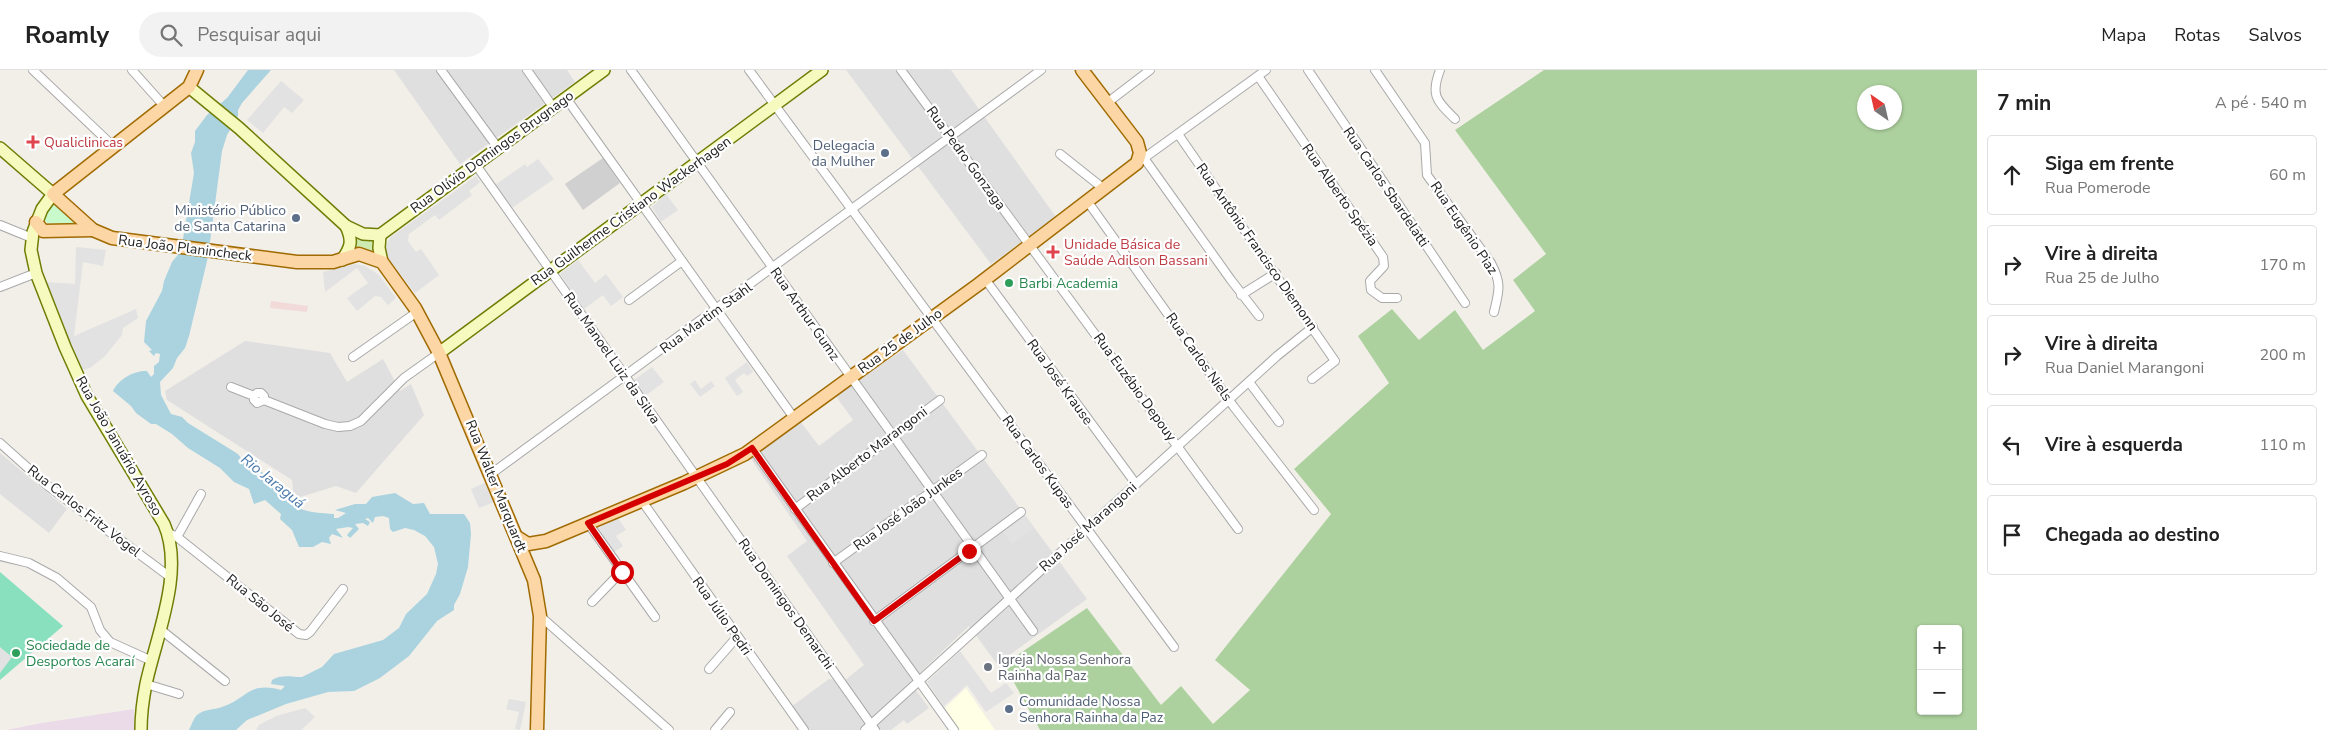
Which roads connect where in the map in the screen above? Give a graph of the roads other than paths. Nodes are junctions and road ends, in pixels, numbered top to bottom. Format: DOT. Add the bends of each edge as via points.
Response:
graph roads {
  1 [pos="33,70"];
  2 [pos="132,70"];
  3 [pos="197,70"];
  4 [pos="441,70"];
  5 [pos="527,70"];
  6 [pos="604,70"];
  7 [pos="631,70"];
  8 [pos="749,70"];
  9 [pos="822,70"];
  10 [pos="901,70"];
  11 [pos="1040,70"];
  12 [pos="1082,70"];
  13 [pos="1150,70"];
  14 [pos="1266,70"];
  15 [pos="1308,70"];
  16 [pos="1375,70"];
  17 [pos="1440,70"];
  18 [pos="1258,76"];
  19 [pos="189,87"];
  20 [pos="566,98"];
  21 [pos="1107,102"];
  22 [pos="775,105"];
  23 [pos="166,107"];
  24 [pos="554,107"];
  25 [pos="1456,119"];
  26 [pos="1178,134"];
  27 [pos="950,137"];
  28 [pos="113,146"];
  29 [pos="0,148"];
  30 [pos="498,148"];
  31 [pos="1060,154"];
  32 [pos="1140,161"];
  33 [pos="698,162"];
  34 [pos="476,164"];
  35 [pos="1104,189"];
  36 [pos="53,194"];
  37 [pos="1088,202"];
  38 [pos="641,204"];
  39 [pos="852,209"];
  40 [pos="36,222"];
  41 [pos="0,225"];
  42 [pos="346,226"];
  43 [pos="93,230"];
  44 [pos="380,235"];
  45 [pos="32,238"];
  46 [pos="1030,246"];
  47 [pos="342,260"];
  48 [pos="682,261"];
  49 [pos="382,262"];
  50 [pos="772,268"];
  51 [pos="551,271"];
  52 [pos="36,273"];
  53 [pos="1276,273"];
  54 [pos="985,279"];
  55 [pos="0,287"];
  56 [pos="1241,295"];
  57 [pos="1397,298"];
  58 [pos="629,300"];
  59 [pos="1465,303"];
  60 [pos="716,310"];
  61 [pos="417,312"];
  62 [pos="1494,312"];
  63 [pos="1259,316"];
  64 [pos="932,318"];
  65 [pos="1313,327"];
  66 [pos="440,353"];
  67 [pos="353,357"];
  68 [pos="626,377"];
  69 [pos="850,377"];
  70 [pos="1312,379"];
  71 [pos="1249,382"];
  72 [pos="231,387"];
  73 [pos="940,400"];
  74 [pos="1229,400"];
  75 [pos="794,418"];
  76 [pos="1279,422"];
  77 [pos="891,436"];
  78 [pos="0,442"];
  79 [pos="1178,446"];
  80 [pos="752,448"];
  81 [pos="982,455"];
  82 [pos="491,474"];
  83 [pos="697,477"];
  84 [pos="1136,484"];
  85 [pos="932,491"];
  86 [pos="200,494"];
  87 [pos="642,501"];
  88 [pos="795,509"];
  89 [pos="1314,510"];
  90 [pos="1021,512"];
  91 [pos="588,523"];
  92 [pos="1086,528"];
  93 [pos="1238,529"];
  94 [pos="172,534"];
  95 [pos="517,537"];
  96 [pos="546,541"];
  97 [pos="974,548"];
  98 [pos="0,556"];
  99 [pos="833,563"];
  100 [pos="531,571"];
  101 [pos="622,572"];
  102 [pos="170,577"];
  103 [pos="342,589"];
  104 [pos="1010,597"];
  105 [pos="592,602"];
  106 [pos="540,616"];
  107 [pos="655,617"];
  108 [pos="874,621"];
  109 [pos="160,630"];
  110 [pos="1033,631"];
  111 [pos="737,637"];
  112 [pos="1174,647"];
  113 [pos="152,661"];
  114 [pos="709,669"];
  115 [pos="225,681"];
  116 [pos="918,682"];
  117 [pos="146,684"];
  118 [pos="179,694"];
  119 [pos="730,712"];
  120 [pos="871,728"];
  121 [pos="140,730"];
  122 [pos="537,730"];
  123 [pos="669,730"];
  124 [pos="714,730"];
  125 [pos="804,730"];
  126 [pos="954,730"];
  1 -- 28 [label="street"];
  2 -- 23 [label="street"];
  3 -- 19 [label="main road"];
  4 -- 30 [label="street"];
  5 -- 24 [label="street"];
  6 -- 20 [label="main road, Rua Olívio Domingos Brugnago"];
  7 -- 33 [label="street, Rua Arthur Gumz"];
  8 -- 22 [label="street, Rua Carlos Kupas"];
  9 -- 22 [label="main road, Rua Guilherme Cristiano Wackerhagen"];
  10 -- 27 [label="street, Rua Pedro Gonzaga"];
  11 -- 27 [label="street, Rua Martim Stahl"];
  12 -- 21 [label="main road"];
  13 -- 21 [label="street"];
  14 -- 18 [label="street"];
  15 -- 59 [label="street, Rua Carlos Sbardelatti"];
  16 -- 62 [label="street, Rua Eugênio Piaz" via="1425,143 1427,175 1497,274 1499,291"];
  17 -- 25 [label="street" via="1434,88 1435,97"];
  18 -- 26 [label="street"];
  18 -- 57 [label="street, Rua Alberto Spézia" via="1383,257 1384,266 1370,281 1371,290 1382,298"];
  19 -- 23 [label="main road, Rua João Januário Ayroso"];
  19 -- 42 [label="main road"];
  20 -- 24 [label="main road, Rua Olívio Domingos Brugnago"];
  20 -- 38 [label="street"];
  21 -- 32 [label="main road" via="1137,142"];
  22 -- 33 [label="main road, Rua Guilherme Cristiano Wackerhagen"];
  22 -- 39 [label="street, Rua Carlos Kupas"];
  23 -- 28 [label="main road, Rua João Januário Ayroso"];
  24 -- 30 [label="main road, Rua Olívio Domingos Brugnago"];
  26 -- 32 [label="street"];
  26 -- 53 [label="street, Rua Antônio Francisco Diemonn"];
  27 -- 39 [label="street, Rua Martim Stahl"];
  27 -- 46 [label="street, Rua Pedro Gonzaga"];
  28 -- 36 [label="main road, Rua João Januário Ayroso"];
  29 -- 36 [label="main road, Rua João Planincheck"];
  30 -- 34 [label="main road, Rua Olívio Domingos Brugnago"];
  31 -- 35 [label="street"];
  32 -- 35 [label="main road, Rua 25 de Julho"];
  32 -- 56 [label="street"];
  33 -- 38 [label="main road, Rua Guilherme Cristiano Wackerhagen"];
  33 -- 50 [label="street, Rua Arthur Gumz"];
  34 -- 44 [label="main road, Rua Olívio Domingos Brugnago"];
  34 -- 51 [label="street, Rua Manoel Luiz da Silva"];
  35 -- 37 [label="main road, Rua 25 de Julho"];
  36 -- 40 [label="main road, Rua João Januário Ayroso"];
  36 -- 43 [label="main road, Rua João Planincheck"];
  37 -- 46 [label="main road, Rua 25 de Julho"];
  37 -- 74 [label="street, Rua Carlos Niels"];
  38 -- 48 [label="street"];
  38 -- 51 [label="main road, Rua Guilherme Cristiano Wackerhagen"];
  39 -- 50 [label="street, Rua Martim Stahl"];
  39 -- 64 [label="street, Rua Carlos Kupas"];
  40 -- 43 [label="main road" via="43,231"];
  40 -- 45 [label="main road, Rua João Januário Ayroso"];
  41 -- 45 [label="street"];
  42 -- 44 [label="main road" via="363,234"];
  42 -- 47 [label="main road" via="352,240"];
  43 -- 47 [label="main road, Rua João Planincheck" via="112,238 260,258 313,263"];
  44 -- 49 [label="main road, Rua Walter Marquardt"];
  45 -- 52 [label="main road, Rua João Januário Ayroso"];
  46 -- 54 [label="main road, Rua 25 de Julho"];
  46 -- 79 [label="street, Rua Euzébio Depouy"];
  47 -- 49 [label="main road" via="359,254"];
  48 -- 58 [label="street"];
  48 -- 60 [label="street"];
  49 -- 61 [label="main road, Rua Walter Marquardt"];
  50 -- 60 [label="street, Rua Martim Stahl"];
  50 -- 69 [label="street, Rua Arthur Gumz"];
  51 -- 66 [label="main road, Rua Guilherme Cristiano Wackerhagen"];
  51 -- 68 [label="street, Rua Manoel Luiz da Silva"];
  52 -- 55 [label="street"];
  52 -- 94 [label="main road, Rua João Januário Ayroso" via="87,396"];
  53 -- 56 [label="street"];
  53 -- 65 [label="street, Rua Antônio Francisco Diemonn"];
  54 -- 64 [label="main road, Rua 25 de Julho"];
  54 -- 84 [label="street, Rua José Krause"];
  56 -- 63 [label="street"];
  60 -- 68 [label="street, Rua Martim Stahl"];
  60 -- 75 [label="street"];
  61 -- 66 [label="main road, Rua Walter Marquardt"];
  61 -- 67 [label="street"];
  64 -- 69 [label="main road, Rua 25 de Julho"];
  64 -- 92 [label="street, Rua Carlos Kupas"];
  65 -- 70 [label="street, Rua Antônio Francisco Diemonn" via="1335,361"];
  65 -- 71 [label="street, Rua José Marangoni"];
  66 -- 72 [label="street" via="404,378 360,421 350,426 325,424 264,400 257,403 254,396"];
  66 -- 82 [label="main road, Rua Walter Marquardt"];
  68 -- 82 [label="street, Rua Martim Stahl"];
  68 -- 83 [label="street, Rua Manoel Luiz da Silva"];
  69 -- 75 [label="main road, Rua 25 de Julho"];
  69 -- 77 [label="street, Rua Arthur Gumz"];
  71 -- 74 [label="street, Rua José Marangoni"];
  71 -- 76 [label="street"];
  73 -- 77 [label="street, Rua Alberto Marangoni"];
  74 -- 79 [label="street, Rua José Marangoni"];
  74 -- 89 [label="street, Rua Carlos Niels"];
  75 -- 80 [label="main road, Rua 25 de Julho"];
  77 -- 85 [label="street, Rua Arthur Gumz"];
  77 -- 88 [label="street, Rua Alberto Marangoni"];
  78 -- 102 [label="street, Rua Carlos Fritz Vogel" via="48,486"];
  79 -- 84 [label="street, Rua José Marangoni"];
  79 -- 93 [label="street, Rua Euzébio Depouy"];
  80 -- 83 [label="main road, Rua 25 de Julho"];
  80 -- 88 [label="street"];
  81 -- 85 [label="street, Rua José João Junkes"];
  82 -- 95 [label="main road, Rua Walter Marquardt"];
  83 -- 87 [label="main road, Rua 25 de Julho"];
  83 -- 120 [label="street, Rua Domingos Demarchi"];
  84 -- 92 [label="street, Rua José Marangoni"];
  85 -- 97 [label="street, Rua Arthur Gumz"];
  85 -- 99 [label="street, Rua José João Junkes"];
  86 -- 94 [label="street"];
  87 -- 91 [label="main road, Rua 25 de Julho"];
  87 -- 111 [label="street, Rua Júlio Pedri"];
  88 -- 99 [label="street"];
  90 -- 97 [label="street"];
  91 -- 96 [label="main road, Rua 25 de Julho"];
  91 -- 101 [label="street"];
  92 -- 104 [label="street, Rua José Marangoni"];
  92 -- 112 [label="street, Rua Carlos Kupas"];
  94 -- 102 [label="main road, Rua João Januário Ayroso"];
  94 -- 103 [label="street, Rua São José" via="303,636 310,632"];
  95 -- 96 [label="main road, Rua 25 de Julho" via="528,544"];
  95 -- 100 [label="main road, Rua Walter Marquardt"];
  96 -- 100 [label="main road" via="535,553"];
  97 -- 104 [label="street, Rua Arthur Gumz"];
  97 -- 108 [label="street"];
  98 -- 113 [label="street" via="29,563 57,578 90,607 100,630 110,642"];
  99 -- 108 [label="street"];
  100 -- 106 [label="main road, Rua Walter Marquardt"];
  101 -- 105 [label="street"];
  101 -- 107 [label="street"];
  102 -- 109 [label="main road, Rua João Januário Ayroso"];
  104 -- 110 [label="street, Rua Arthur Gumz"];
  104 -- 116 [label="street, Rua José Marangoni"];
  106 -- 122 [label="main road, Rua Walter Marquardt"];
  106 -- 123 [label="street"];
  108 -- 116 [label="street"];
  109 -- 113 [label="main road, Rua João Januário Ayroso"];
  109 -- 115 [label="street"];
  111 -- 114 [label="street"];
  111 -- 125 [label="street, Rua Júlio Pedri"];
  113 -- 117 [label="main road, Rua João Januário Ayroso"];
  116 -- 120 [label="street, Rua José Marangoni"];
  116 -- 126 [label="street"];
  117 -- 118 [label="street"];
  117 -- 121 [label="main road, Rua João Januário Ayroso"];
  119 -- 124 [label="street"];
}
